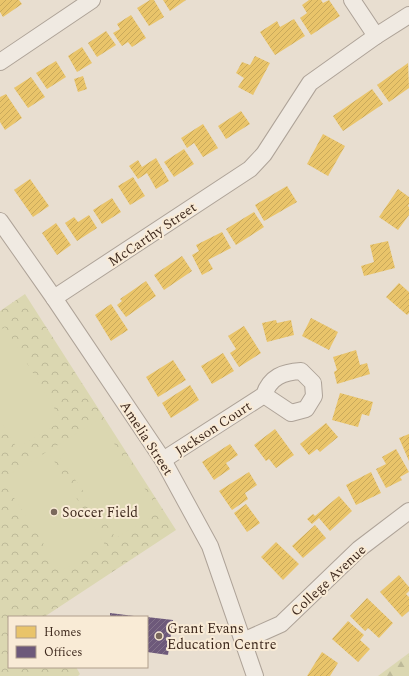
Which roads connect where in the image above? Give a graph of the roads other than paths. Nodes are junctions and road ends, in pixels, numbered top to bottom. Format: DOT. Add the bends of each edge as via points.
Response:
graph roads {
  1 [pos="92,0"];
  2 [pos="352,0"];
  3 [pos="409,15"];
  4 [pos="376,36"];
  5 [pos="0,62"];
  6 [pos="0,221"];
  7 [pos="54,298"];
  8 [pos="264,395"];
  9 [pos="163,460"];
  10 [pos="409,511"];
  11 [pos="243,640"];
  12 [pos="255,676"];
  1 -- 5 [label="street"];
  2 -- 4 [label="street"];
  3 -- 4 [label="street, McCarthy Street"];
  4 -- 7 [label="street, McCarthy Street" via="310,83 264,154 250,169"];
  6 -- 7 [label="street, Amelia Street"];
  7 -- 9 [label="street, Amelia Street"];
  8 -- 9 [label="street, Jackson Court"];
  9 -- 11 [label="street, Amelia Street" via="210,546"];
  10 -- 11 [label="street, College Avenue" via="359,549 282,624"];
  11 -- 12 [label="street, Amelia Street"];
}
